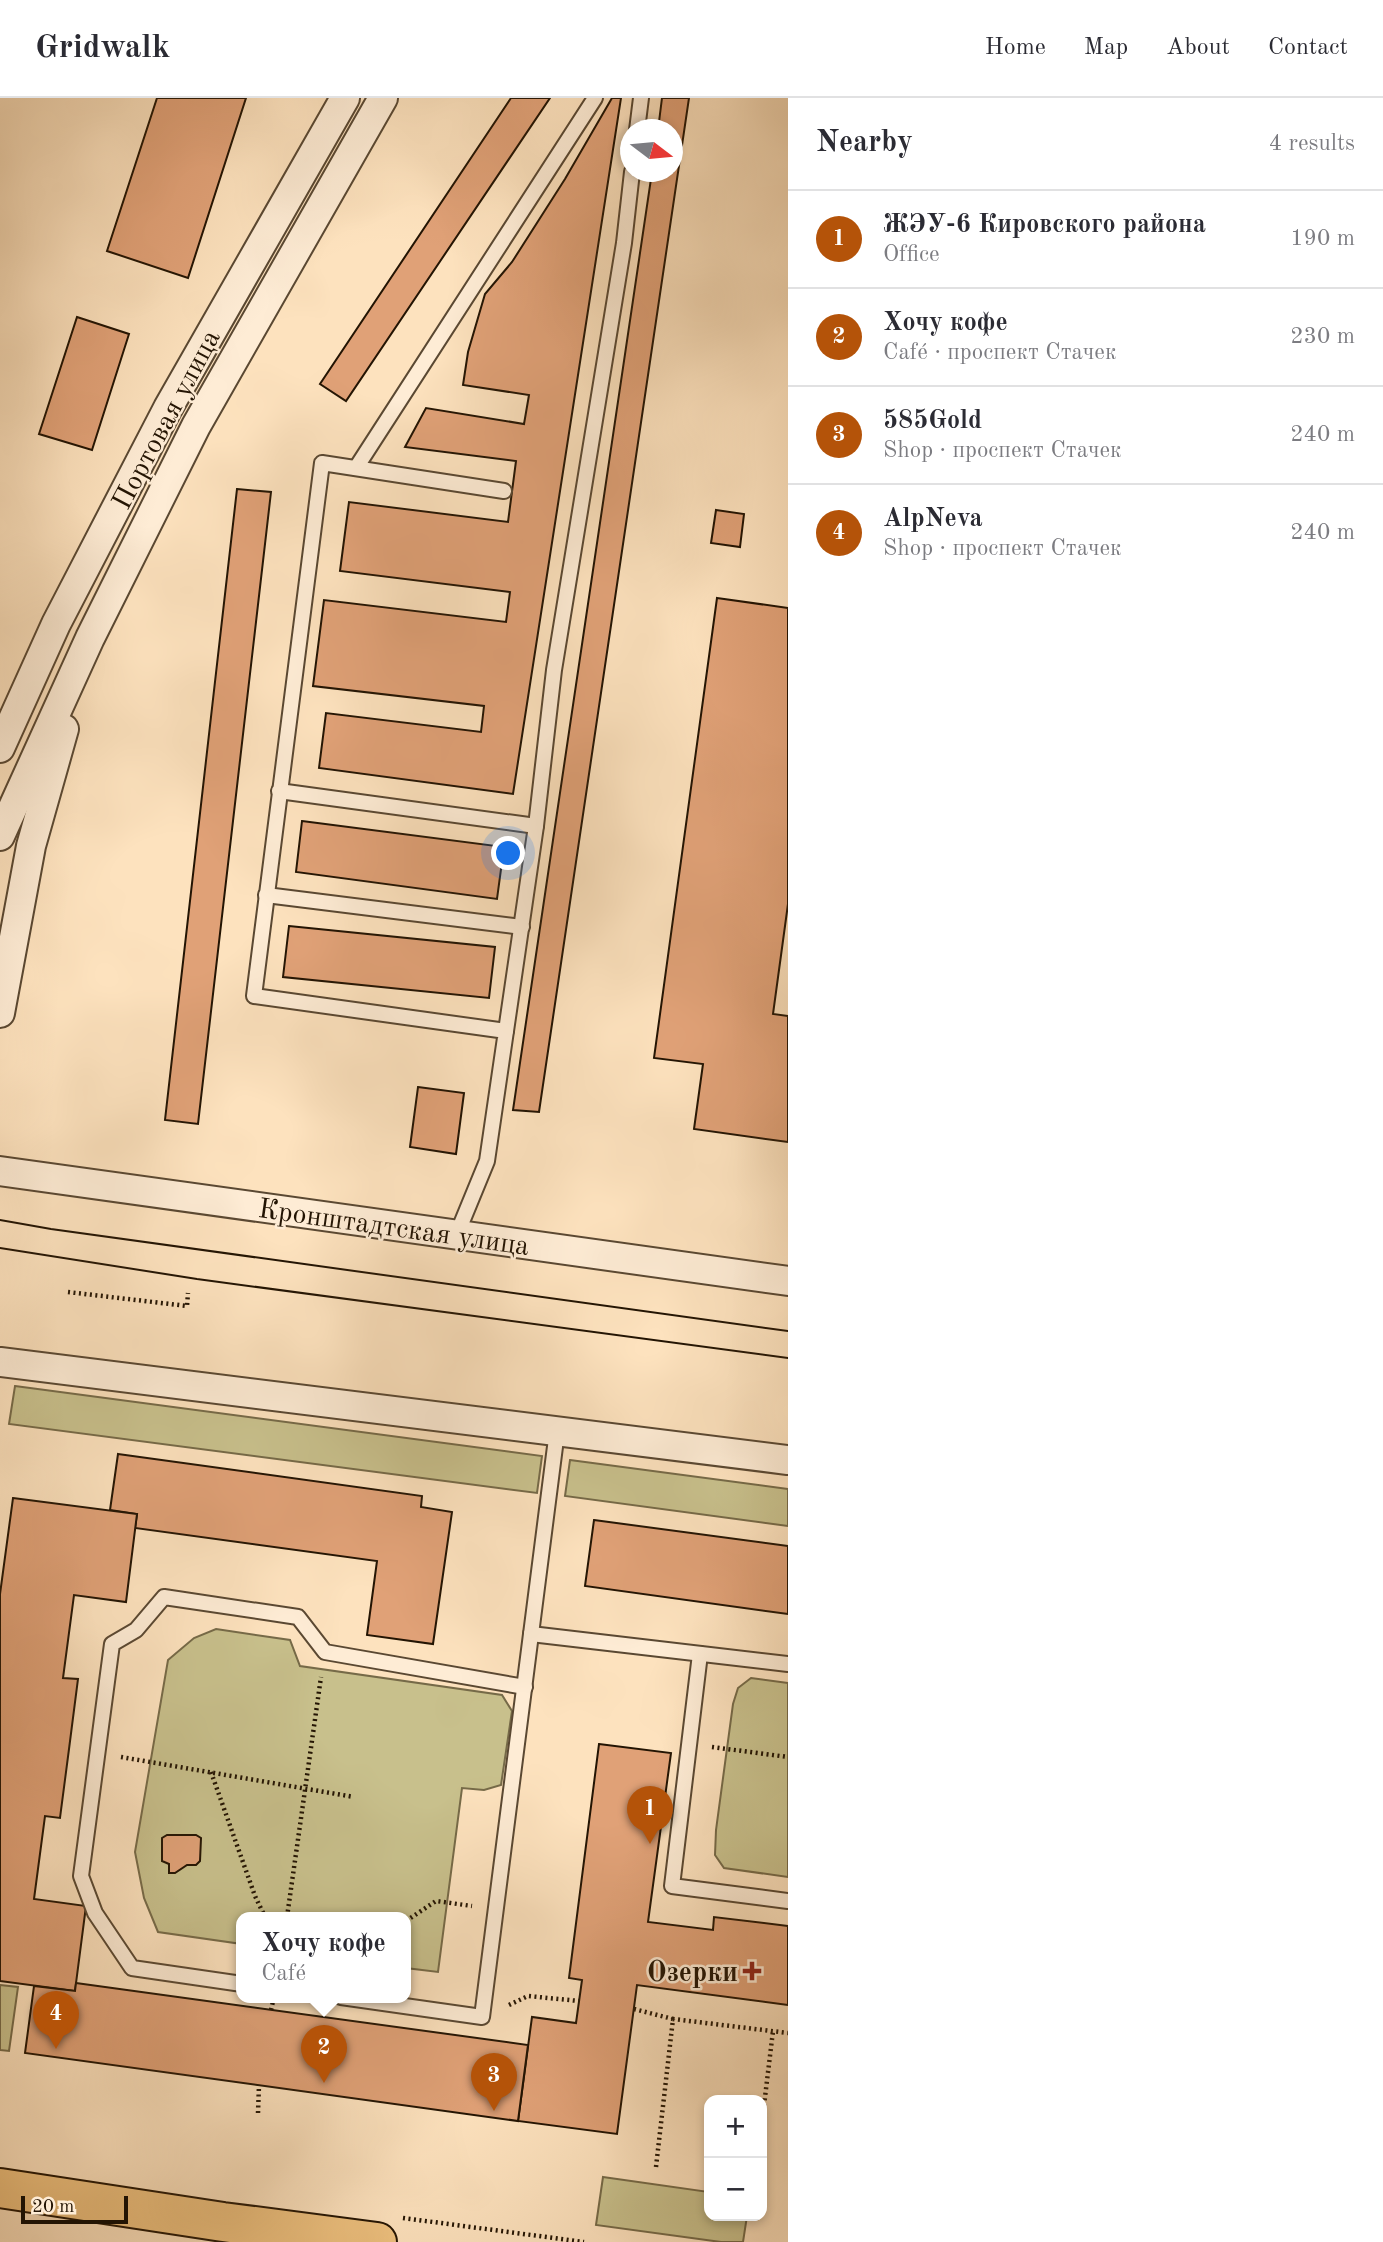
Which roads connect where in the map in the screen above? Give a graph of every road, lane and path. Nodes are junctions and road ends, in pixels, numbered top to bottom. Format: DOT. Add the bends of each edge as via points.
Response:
graph roads {
  1 [pos="345,98"];
  2 [pos="383,98"];
  3 [pos="595,98"];
  4 [pos="640,98"];
  5 [pos="638,119"];
  6 [pos="631,182"];
  7 [pos="356,468"];
  8 [pos="504,491"];
  9 [pos="90,638"];
  10 [pos="0,748"];
  11 [pos="279,791"];
  12 [pos="536,826"];
  13 [pos="0,836"];
  14 [pos="266,895"];
  15 [pos="522,927"];
  16 [pos="0,1013"];
  17 [pos="506,1031"];
  18 [pos="0,1171"];
  19 [pos="457,1234"];
  20 [pos="788,1281"];
  21 [pos="68,1292"];
  22 [pos="188,1293"];
  23 [pos="0,1362"];
  24 [pos="557,1431"];
  25 [pos="788,1460"];
  26 [pos="531,1634"];
  27 [pos="700,1654"];
  28 [pos="788,1664"];
  29 [pos="323,1669"];
  30 [pos="525,1686"];
  31 [pos="691,1743"];
  32 [pos="98,1753"];
  33 [pos="788,1758"];
  34 [pos="211,1772"];
  35 [pos="305,1788"];
  36 [pos="354,1797"];
  37 [pos="788,1900"];
  38 [pos="496,1910"];
  39 [pos="263,1912"];
  40 [pos="288,1912"];
  41 [pos="411,1918"];
  42 [pos="236,1983"];
  43 [pos="579,2001"];
  44 [pos="273,2003"];
  45 [pos="383,2003"];
  46 [pos="634,2008"];
  47 [pos="271,2010"];
  48 [pos="482,2017"];
  49 [pos="673,2019"];
  50 [pos="773,2031"];
  51 [pos="788,2033"];
  52 [pos="259,2085"];
  53 [pos="765,2095"];
  54 [pos="258,2113"];
  55 [pos="656,2167"];
  56 [pos="0,2188"];
  57 [pos="377,2242"];
  1 -- 10 [label="street, Портовая улица" via="168,408 56,624"];
  2 -- 9 [label="street, Портовая улица" via="196,426"];
  3 -- 7 [label="lane"];
  4 -- 5 [label="lane"];
  6 -- 12 [label="lane" via="554,670"];
  7 -- 8 [label="lane"];
  7 -- 11 [label="lane" via="322,463"];
  9 -- 13 [label="street, Портовая улица"];
  9 -- 16 [label="street, Портовая улица" via="31,846"];
  11 -- 12 [label="lane"];
  11 -- 14 [label="lane"];
  12 -- 15 [label="lane"];
  14 -- 15 [label="lane"];
  14 -- 17 [label="lane" via="254,996"];
  15 -- 17 [label="lane"];
  17 -- 19 [label="lane" via="488,1161"];
  18 -- 19 [label="street, Кронштадтская улица"];
  19 -- 20 [label="street, Кронштадтская улица"];
  21 -- 22 [label="path" via="187,1306"];
  23 -- 24 [label="street"];
  24 -- 25 [label="street"];
  24 -- 26 [label="lane"];
  26 -- 27 [label="lane"];
  26 -- 30 [label="lane"];
  27 -- 28 [label="lane"];
  27 -- 31 [label="lane"];
  29 -- 35 [label="path"];
  30 -- 32 [label="lane" via="325,1652 298,1616 164,1597 136,1630 112,1644"];
  30 -- 38 [label="lane"];
  31 -- 33 [label="path"];
  31 -- 37 [label="lane" via="672,1886"];
  32 -- 34 [label="path"];
  32 -- 42 [label="lane" via="81,1876 95,1913 132,1968"];
  34 -- 35 [label="path"];
  34 -- 39 [label="path"];
  35 -- 36 [label="path"];
  35 -- 40 [label="path"];
  38 -- 41 [label="path" via="436,1901"];
  38 -- 48 [label="lane"];
  43 -- 48 [label="path" via="528,1997"];
  44 -- 47 [label="path"];
  45 -- 48 [label="lane"];
  46 -- 49 [label="path"];
  49 -- 50 [label="path"];
  49 -- 55 [label="path"];
  50 -- 51 [label="path"];
  50 -- 53 [label="path"];
  52 -- 54 [label="path"];
  56 -- 57 [label="main road"];
}
